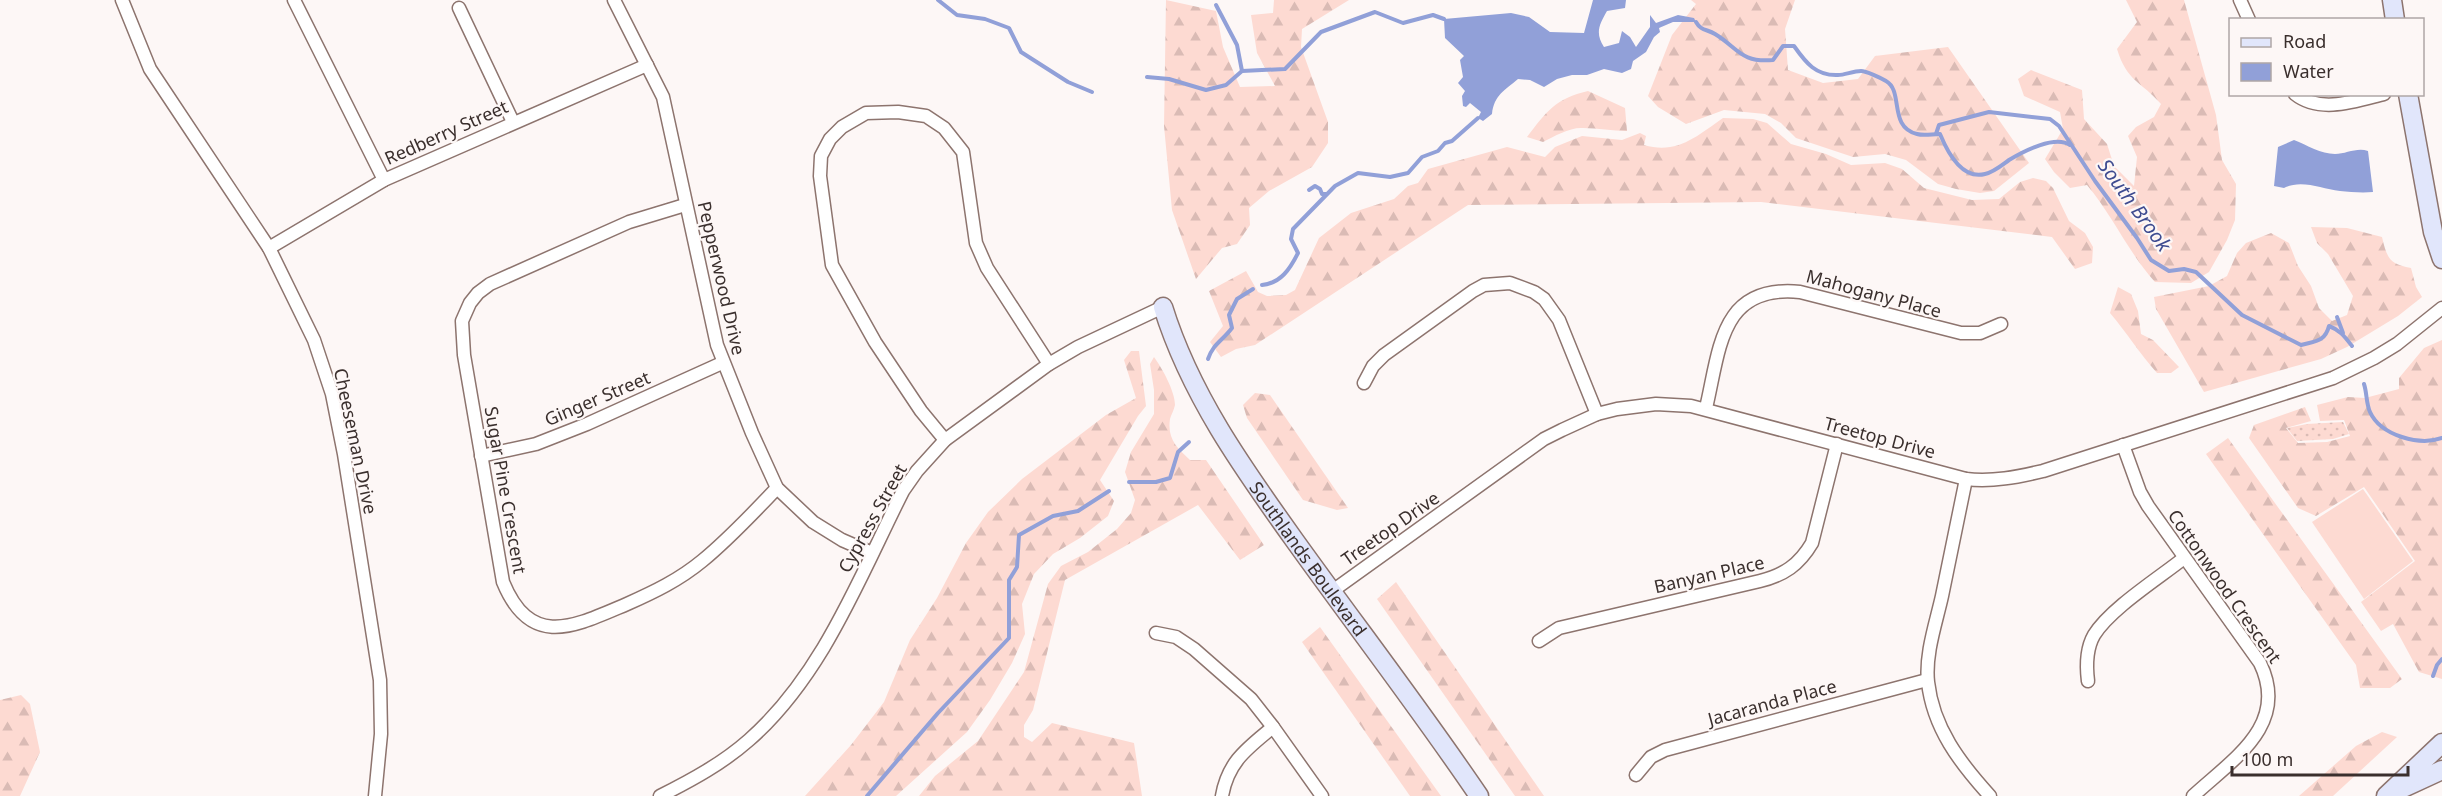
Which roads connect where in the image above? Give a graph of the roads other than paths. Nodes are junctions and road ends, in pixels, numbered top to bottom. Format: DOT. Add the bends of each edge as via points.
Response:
graph roads {
  1 [pos="122,0"];
  2 [pos="294,0"];
  3 [pos="614,0"];
  4 [pos="2240,0"];
  5 [pos="2392,0"];
  6 [pos="459,8"];
  7 [pos="2248,18"];
  8 [pos="2395,18"];
  9 [pos="646,65"];
  10 [pos="2297,96"];
  11 [pos="2375,96"];
  12 [pos="2409,96"];
  13 [pos="513,122"];
  14 [pos="384,180"];
  15 [pos="685,205"];
  16 [pos="269,248"];
  17 [pos="2442,259"];
  18 [pos="1163,307"];
  19 [pos="2442,308"];
  20 [pos="2001,324"];
  21 [pos="722,363"];
  22 [pos="1049,364"];
  23 [pos="1364,383"];
  24 [pos="1706,408"];
  25 [pos="1597,414"];
  26 [pos="945,440"];
  27 [pos="1838,444"];
  28 [pos="2123,446"];
  29 [pos="482,456"];
  30 [pos="1966,479"];
  31 [pos="777,488"];
  32 [pos="872,554"];
  33 [pos="2184,558"];
  34 [pos="1331,592"];
  35 [pos="1156,633"];
  36 [pos="1539,641"];
  37 [pos="1927,680"];
  38 [pos="2088,681"];
  39 [pos="1273,726"];
  40 [pos="2442,743"];
  41 [pos="2442,770"];
  42 [pos="1636,775"];
  43 [pos="375,796"];
  44 [pos="660,796"];
  45 [pos="1222,796"];
  46 [pos="1322,796"];
  47 [pos="1479,796"];
  48 [pos="1990,796"];
  49 [pos="2193,796"];
  50 [pos="2387,796"];
  1 -- 16 [label="street, Cheeseman Drive" via="150,69"];
  2 -- 14 [label="street"];
  3 -- 9 [label="street, Pepperwood Drive"];
  4 -- 7 [label="street"];
  5 -- 8 [label="main road"];
  6 -- 13 [label="street"];
  9 -- 13 [label="street, Redberry Street"];
  9 -- 15 [label="street, Pepperwood Drive" via="663,97"];
  10 -- 11 [label="street" via="2303,101 2336,105"];
  12 -- 17 [label="main road" via="2433,232"];
  13 -- 14 [label="street, Redberry Street"];
  14 -- 16 [label="street, Redberry Street"];
  15 -- 21 [label="street, Pepperwood Drive"];
  15 -- 29 [label="street, Sugar Pine Crescent" via="629,222 490,284 478,293 462,321 464,355"];
  16 -- 43 [label="street, Cheeseman Drive" via="314,340 332,394 344,454 380,680 381,734"];
  18 -- 22 [label="street, Cypress Street"];
  18 -- 34 [label="main road, Southlands Boulevard" via="1193,383 1221,434"];
  19 -- 28 [label="street, Treetop Drive" via="2397,344 2333,378"];
  20 -- 24 [label="street, Mahogany Place" via="1980,333 1961,333 1800,291 1764,292 1748,301 1730,320"];
  21 -- 29 [label="street, Ginger Street" via="536,444"];
  21 -- 31 [label="street, Pepperwood Drive"];
  22 -- 26 [label="street, Cypress Street"];
  22 -- 26 [label="street" via="987,268 976,243 963,152 944,128 926,116 898,112 866,113 842,127 821,156 820,176 832,265 875,342"];
  23 -- 25 [label="street" via="1373,366 1389,351 1473,291 1484,285 1510,283 1534,292 1552,307"];
  24 -- 25 [label="street, Treetop Drive" via="1656,404"];
  24 -- 27 [label="street, Treetop Drive"];
  25 -- 34 [label="street, Treetop Drive" via="1544,439"];
  26 -- 32 [label="street, Cypress Street" via="903,491"];
  27 -- 30 [label="street, Treetop Drive"];
  27 -- 36 [label="street, Banyan Place" via="1812,543 1791,570 1760,581 1559,628"];
  28 -- 30 [label="street, Treetop Drive" via="2008,479"];
  28 -- 33 [label="street, Cottonwood Crescent" via="2140,492"];
  29 -- 31 [label="street, Sugar Pine Crescent" via="503,582 519,612 545,625 567,627 591,621 677,580 721,545"];
  30 -- 37 [label="street"];
  31 -- 32 [label="street, Pepperwood Drive" via="813,522"];
  32 -- 44 [label="street, Cypress Street" via="832,631 777,712 718,764"];
  33 -- 38 [label="street" via="2119,609 2094,636 2086,666"];
  33 -- 49 [label="street, Cottonwood Crescent" via="2260,663 2270,695 2261,729"];
  34 -- 47 [label="main road, Southlands Boulevard"];
  35 -- 39 [label="street" via="1176,637 1202,655 1251,699"];
  37 -- 42 [label="street, Jacaranda Place" via="1665,750 1651,757"];
  37 -- 48 [label="street" via="1943,734 1965,769"];
  39 -- 45 [label="street" via="1230,767"];
  39 -- 46 [label="street"];
  40 -- 50 [label="main road"];
  41 -- 50 [label="main road"];
}
